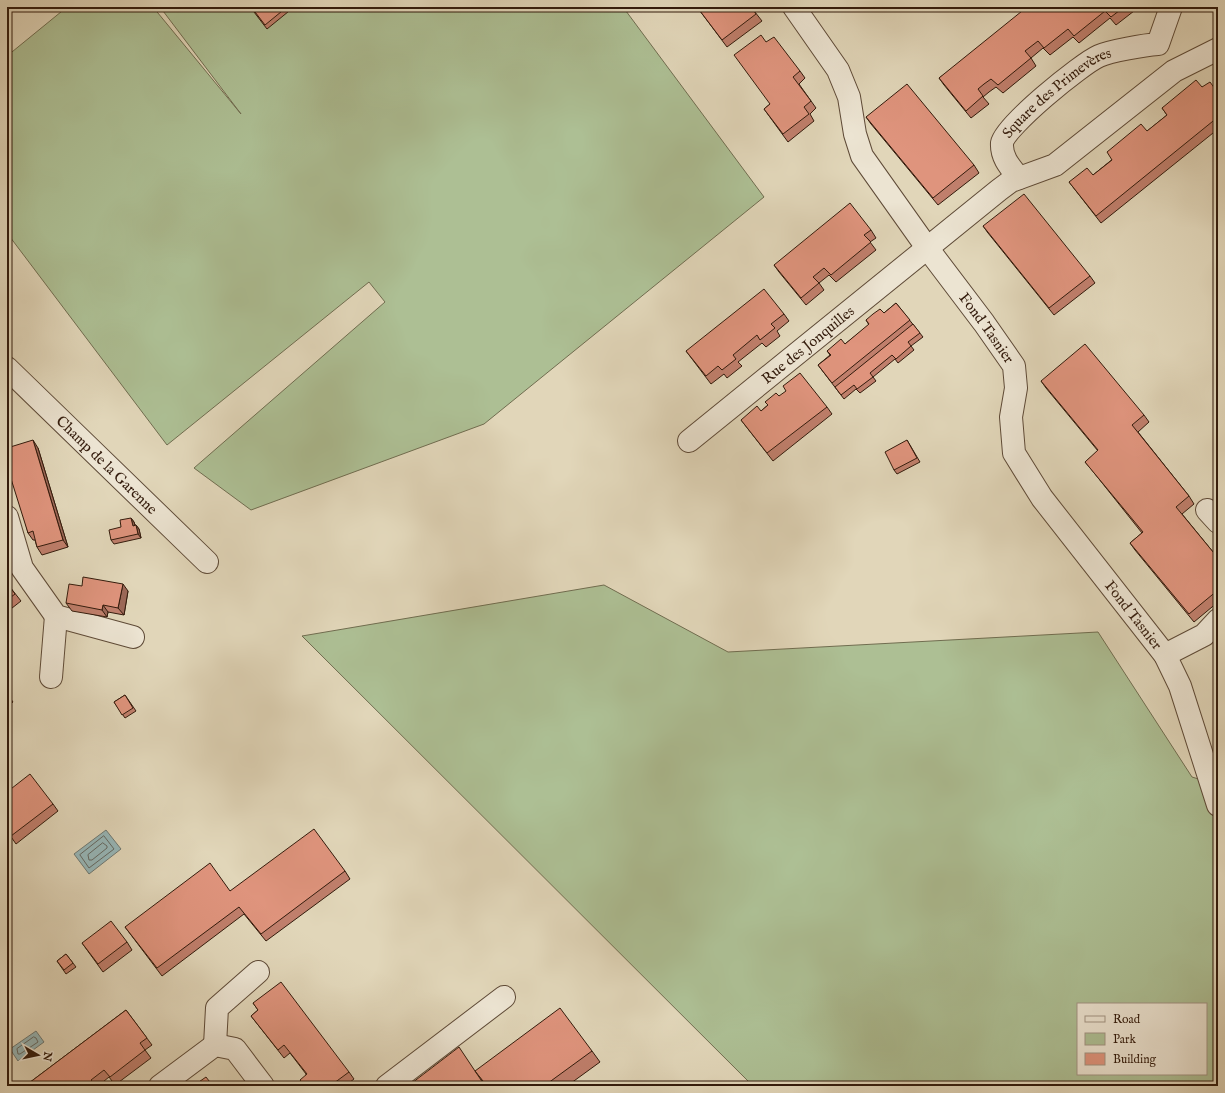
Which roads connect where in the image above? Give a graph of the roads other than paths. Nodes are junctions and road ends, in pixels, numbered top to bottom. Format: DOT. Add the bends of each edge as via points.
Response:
graph roads {
  1 [pos="794,7"];
  2 [pos="1171,7"];
  3 [pos="1158,44"];
  4 [pos="1218,49"];
  5 [pos="1182,67"];
  6 [pos="1019,178"];
  7 [pos="928,249"];
  8 [pos="7,368"];
  9 [pos="689,441"];
  10 [pos="7,517"];
  11 [pos="207,562"];
  12 [pos="56,616"];
  13 [pos="1218,620"];
  14 [pos="133,637"];
  15 [pos="1165,655"];
  16 [pos="52,678"];
  17 [pos="1218,806"];
  18 [pos="258,972"];
  19 [pos="504,997"];
  20 [pos="215,1045"];
  21 [pos="160,1086"];
  22 [pos="263,1086"];
  23 [pos="387,1086"];
  1 -- 7 [label="street, Fond Tasnier" via="838,70 849,97 855,134 862,156"];
  2 -- 3 [label="street"];
  3 -- 5 [label="street" via="1170,50"];
  3 -- 6 [label="street, Square des Primevères" via="1098,56 1023,114 1002,143 1005,160"];
  4 -- 5 [label="street"];
  5 -- 6 [label="street" via="1055,165"];
  6 -- 7 [label="street" via="993,195"];
  7 -- 9 [label="street, Rue des Jonquilles"];
  7 -- 15 [label="street, Fond Tasnier" via="1014,366 1016,388 1011,417 1014,453 1042,498"];
  8 -- 11 [label="street, Champ de la Garenne"];
  10 -- 12 [label="street" via="22,568"];
  12 -- 14 [label="street"];
  12 -- 16 [label="street"];
  13 -- 15 [label="street" via="1204,635"];
  15 -- 17 [label="street, Fond Tasnier" via="1180,686"];
  18 -- 20 [label="street" via="217,1008"];
  19 -- 23 [label="street"];
  20 -- 21 [label="street"];
  20 -- 22 [label="street" via="235,1049"];
}
